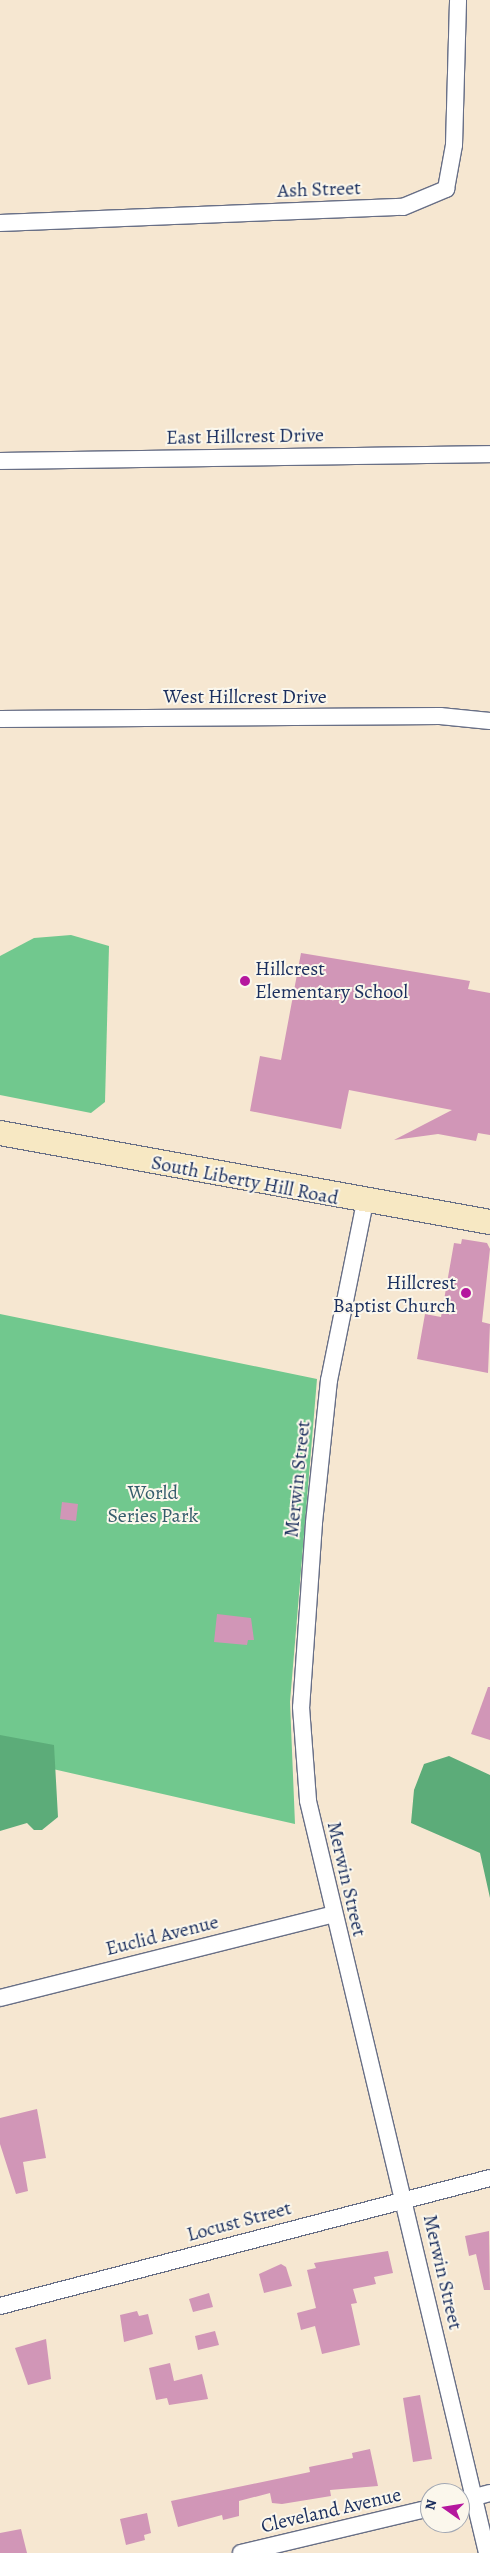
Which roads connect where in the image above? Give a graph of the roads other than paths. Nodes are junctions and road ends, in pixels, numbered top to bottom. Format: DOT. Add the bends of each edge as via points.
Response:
graph roads {
  1 [pos="458,0"];
  2 [pos="0,223"];
  3 [pos="490,454"];
  4 [pos="0,461"];
  5 [pos="0,718"];
  6 [pos="490,721"];
  7 [pos="0,1133"];
  8 [pos="365,1202"];
  9 [pos="490,1222"];
  10 [pos="334,1914"];
  11 [pos="0,1998"];
  12 [pos="490,2178"];
  13 [pos="404,2200"];
  14 [pos="0,2306"];
  15 [pos="463,2483"];
  16 [pos="490,2493"];
  17 [pos="470,2498"];
  18 [pos="470,2509"];
  19 [pos="420,2510"];
  20 [pos="241,2553"];
  21 [pos="488,2553"];
  1 -- 2 [label="street, Ash Street" via="454,145 446,189 403,207"];
  3 -- 4 [label="street, East Hillcrest Drive"];
  5 -- 6 [label="street, West Hillcrest Drive" via="440,716"];
  7 -- 8 [label="street, South Liberty Hill Road"];
  8 -- 9 [label="street, South Liberty Hill Road"];
  8 -- 10 [label="street, Merwin Street" via="329,1380 301,1697 308,1801"];
  10 -- 11 [label="street, Euclid Avenue"];
  10 -- 13 [label="street, Merwin Street"];
  12 -- 13 [label="street, Locust Street"];
  13 -- 14 [label="street, Locust Street"];
  13 -- 15 [label="street, Merwin Street"];
  16 -- 17 [label="street"];
  18 -- 21 [label="street, Merwin Street"];
  19 -- 20 [label="street, Cleveland Avenue"];
}
